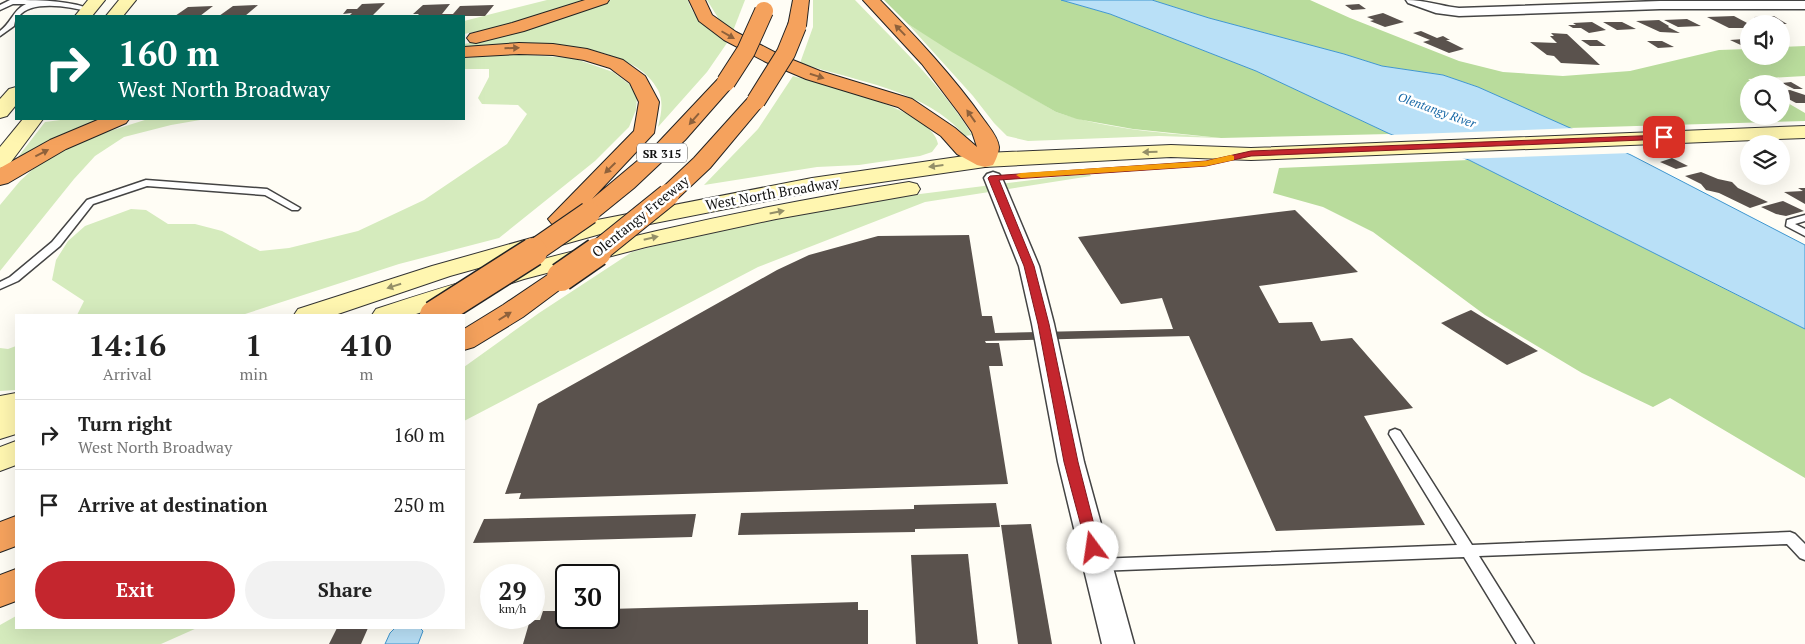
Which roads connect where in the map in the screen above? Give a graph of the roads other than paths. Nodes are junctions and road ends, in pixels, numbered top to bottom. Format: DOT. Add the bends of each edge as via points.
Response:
graph roads {
  1 [pos="128,0"];
  2 [pos="601,0"];
  3 [pos="697,0"];
  4 [pos="801,0"];
  5 [pos="871,0"];
  6 [pos="1413,0"];
  7 [pos="14,1"];
  8 [pos="36,1"];
  9 [pos="765,5"];
  10 [pos="1805,5"];
  11 [pos="0,8"];
  12 [pos="90,9"];
  13 [pos="17,15"];
  14 [pos="115,15"];
  15 [pos="15,18"];
  16 [pos="0,34"];
  17 [pos="465,40"];
  18 [pos="465,52"];
  19 [pos="15,94"];
  20 [pos="0,112"];
  21 [pos="15,118"];
  22 [pos="0,120"];
  23 [pos="31,120"];
  24 [pos="118,120"];
  25 [pos="1805,132"];
  26 [pos="0,161"];
  27 [pos="989,169"];
  28 [pos="0,178"];
  29 [pos="295,208"];
  30 [pos="1805,218"];
  31 [pos="1805,233"];
  32 [pos="0,286"];
  33 [pos="311,314"];
  34 [pos="389,314"];
  35 [pos="434,314"];
  36 [pos="435,314"];
  37 [pos="465,341"];
  38 [pos="15,403"];
  39 [pos="0,406"];
  40 [pos="15,422"];
  41 [pos="0,428"];
  42 [pos="1394,434"];
  43 [pos="15,453"];
  44 [pos="0,459"];
  45 [pos="15,530"];
  46 [pos="0,538"];
  47 [pos="1467,551"];
  48 [pos="1805,554"];
  49 [pos="1097,565"];
  50 [pos="15,584"];
  51 [pos="0,592"];
  52 [pos="1118,644"];
  53 [pos="1526,644"];
  1 -- 14 [label="main road"];
  2 -- 17 [label="highway" via="518,27"];
  3 -- 27 [label="highway, one-way" via="705,17 716,27 772,58 814,75 905,103 948,132"];
  37 -- 4 [label="highway, Olentangy Freeway / SR 315, one-way, bridge" via="593,256 702,163 756,101 786,53 797,26"];
  27 -- 5 [label="highway, one-way" via="988,146 982,132 928,60"];
  6 -- 10 [label="street" via="1441,10 1459,12 1660,5"];
  7 -- 8 [label="lane"];
  7 -- 11 [label="lane"];
  8 -- 12 [label="lane" via="75,2"];
  8 -- 13 [label="lane"];
  9 -- 36 [label="highway, SR 315, one-way, bridge" via="746,51 726,82 658,156 550,241"];
  15 -- 16 [label="lane"];
  18 -- 35 [label="highway, one-way, bridge" via="533,48 585,54 615,64 632,74 647,90 648,122 644,133 560,219"];
  19 -- 20 [label="main road"];
  21 -- 22 [label="main road"];
  23 -- 26 [label="main road"];
  28 -- 24 [label="highway, one-way" via="65,141"];
  25 -- 27 [label="main road, West North Broadway" via="1283,152 1251,154 1206,164"];
  27 -- 33 [label="main road, West North Broadway, one-way" via="812,185 601,226 441,271"];
  34 -- 27 [label="main road, West North Broadway, one-way" via="554,261 649,238"];
  27 -- 49 [label="street" via="1029,266 1044,324 1071,462"];
  29 -- 32 [label="lane" via="267,192 146,183 90,202 56,244 14,279"];
  30 -- 31 [label="lane" via="1792,220 1790,224"];
  38 -- 39 [label="main road"];
  40 -- 41 [label="main road"];
  42 -- 47 [label="lane"];
  43 -- 44 [label="main road"];
  45 -- 46 [label="highway"];
  47 -- 48 [label="lane" via="1790,538"];
  47 -- 49 [label="lane"];
  47 -- 53 [label="lane"];
  49 -- 52 [label="street"];
  50 -- 51 [label="highway"];
}
